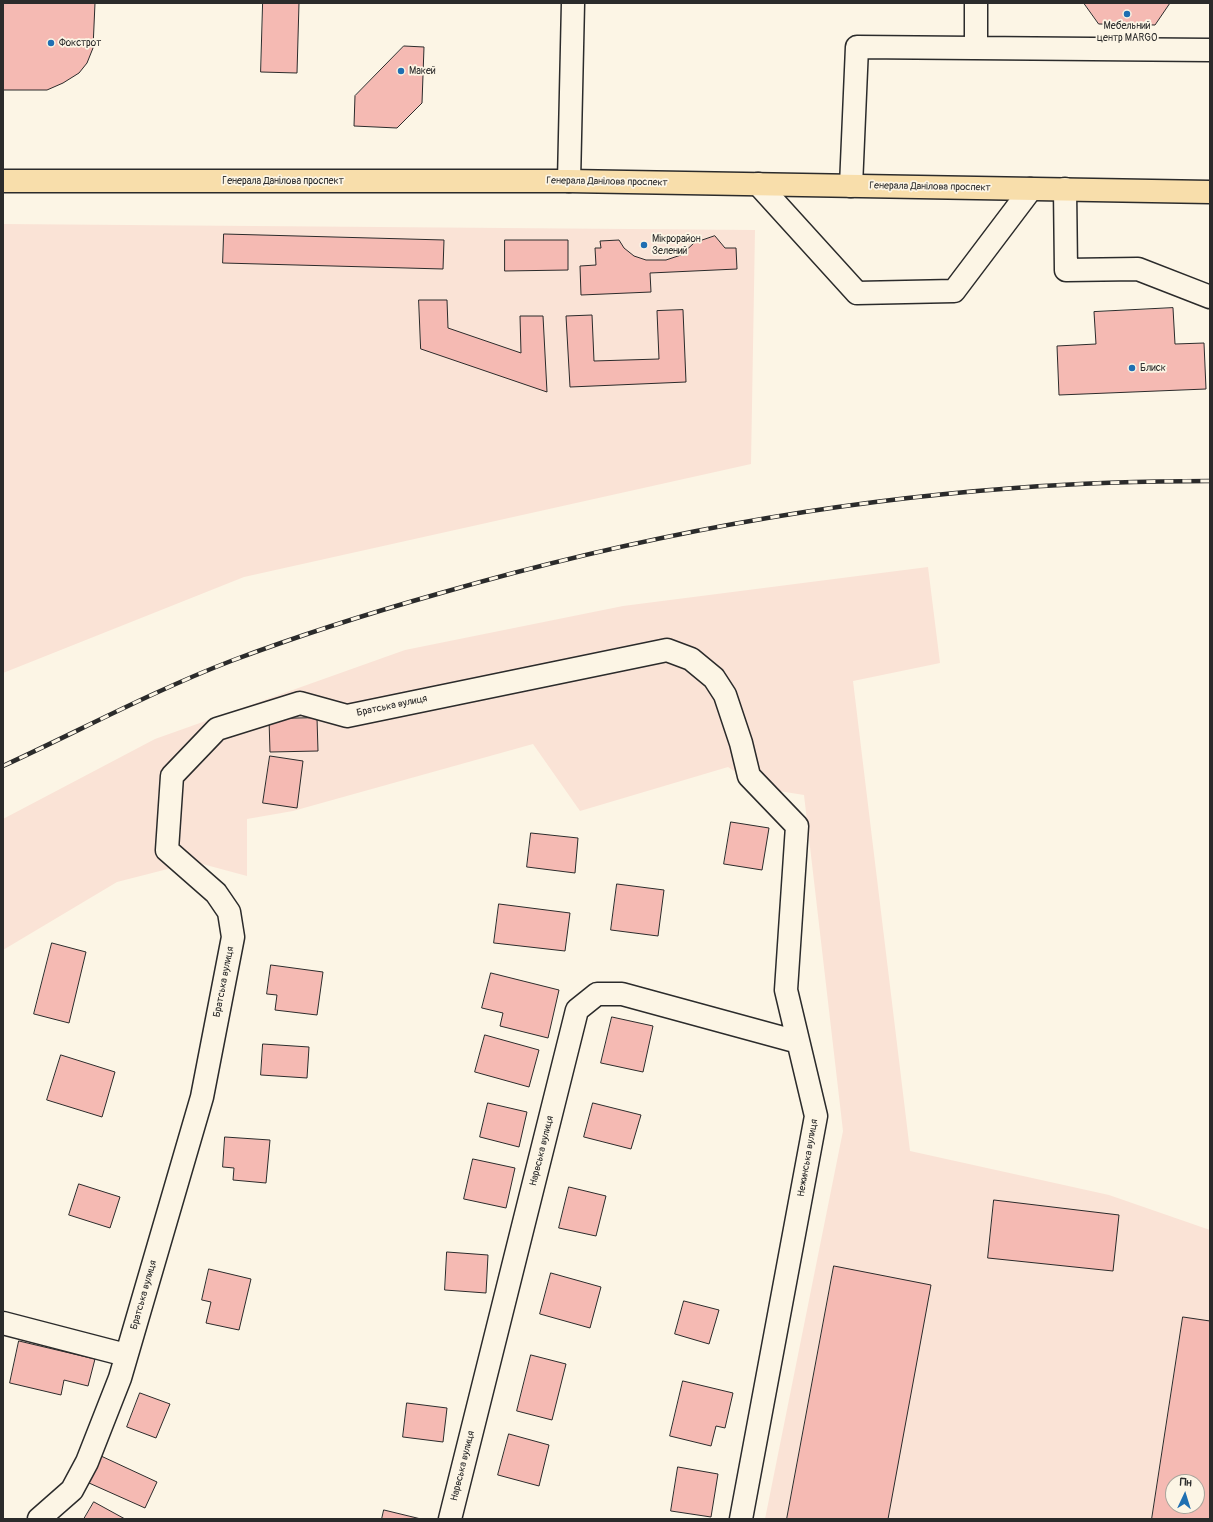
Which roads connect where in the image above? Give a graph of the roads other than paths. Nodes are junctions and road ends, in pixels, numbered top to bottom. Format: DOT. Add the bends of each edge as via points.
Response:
graph roads {
  1 [pos="573,3"];
  2 [pos="976,3"];
  3 [pos="976,48"];
  4 [pos="1210,50"];
  5 [pos="3,181"];
  6 [pos="569,181"];
  7 [pos="758,184"];
  8 [pos="851,186"];
  9 [pos="1031,189"];
  10 [pos="1065,189"];
  11 [pos="1210,192"];
  12 [pos="1210,297"];
  13 [pos="741,743"];
  14 [pos="798,1042"];
  15 [pos="3,1323"];
  16 [pos="126,1356"];
  17 [pos="39,1519"];
  18 [pos="450,1519"];
  19 [pos="741,1519"];
  1 -- 6 [label="lane"];
  2 -- 3 [label="lane"];
  3 -- 4 [label="lane"];
  3 -- 8 [label="lane" via="857,47"];
  5 -- 6 [label="main road, Генерала Данілова проспект"];
  6 -- 7 [label="main road, Генерала Данілова проспект"];
  7 -- 8 [label="main road, Генерала Данілова проспект"];
  7 -- 9 [label="lane" via="857,293 954,291"];
  8 -- 9 [label="main road, Генерала Данілова проспект"];
  9 -- 10 [label="main road, Генерала Данілова проспект"];
  10 -- 11 [label="main road, Генерала Данілова проспект"];
  10 -- 12 [label="lane" via="1066,270 1138,269"];
  13 -- 14 [label="lane, Нежинська вулиця" via="749,776 797,826 786,990"];
  13 -- 16 [label="lane, Братська вулиця" via="725,695 714,678 691,659 667,650 347,716 300,703 217,729 172,776 167,850 216,893 229,912 233,938 202,1097"];
  14 -- 18 [label="lane, Нарвська вулиця" via="622,994 597,994 577,1010"];
  14 -- 19 [label="lane, Нежинська вулиця" via="816,1116"];
  15 -- 16 [label="lane"];
  16 -- 17 [label="lane, Братська вулиця" via="87,1462 72,1490"];
}
